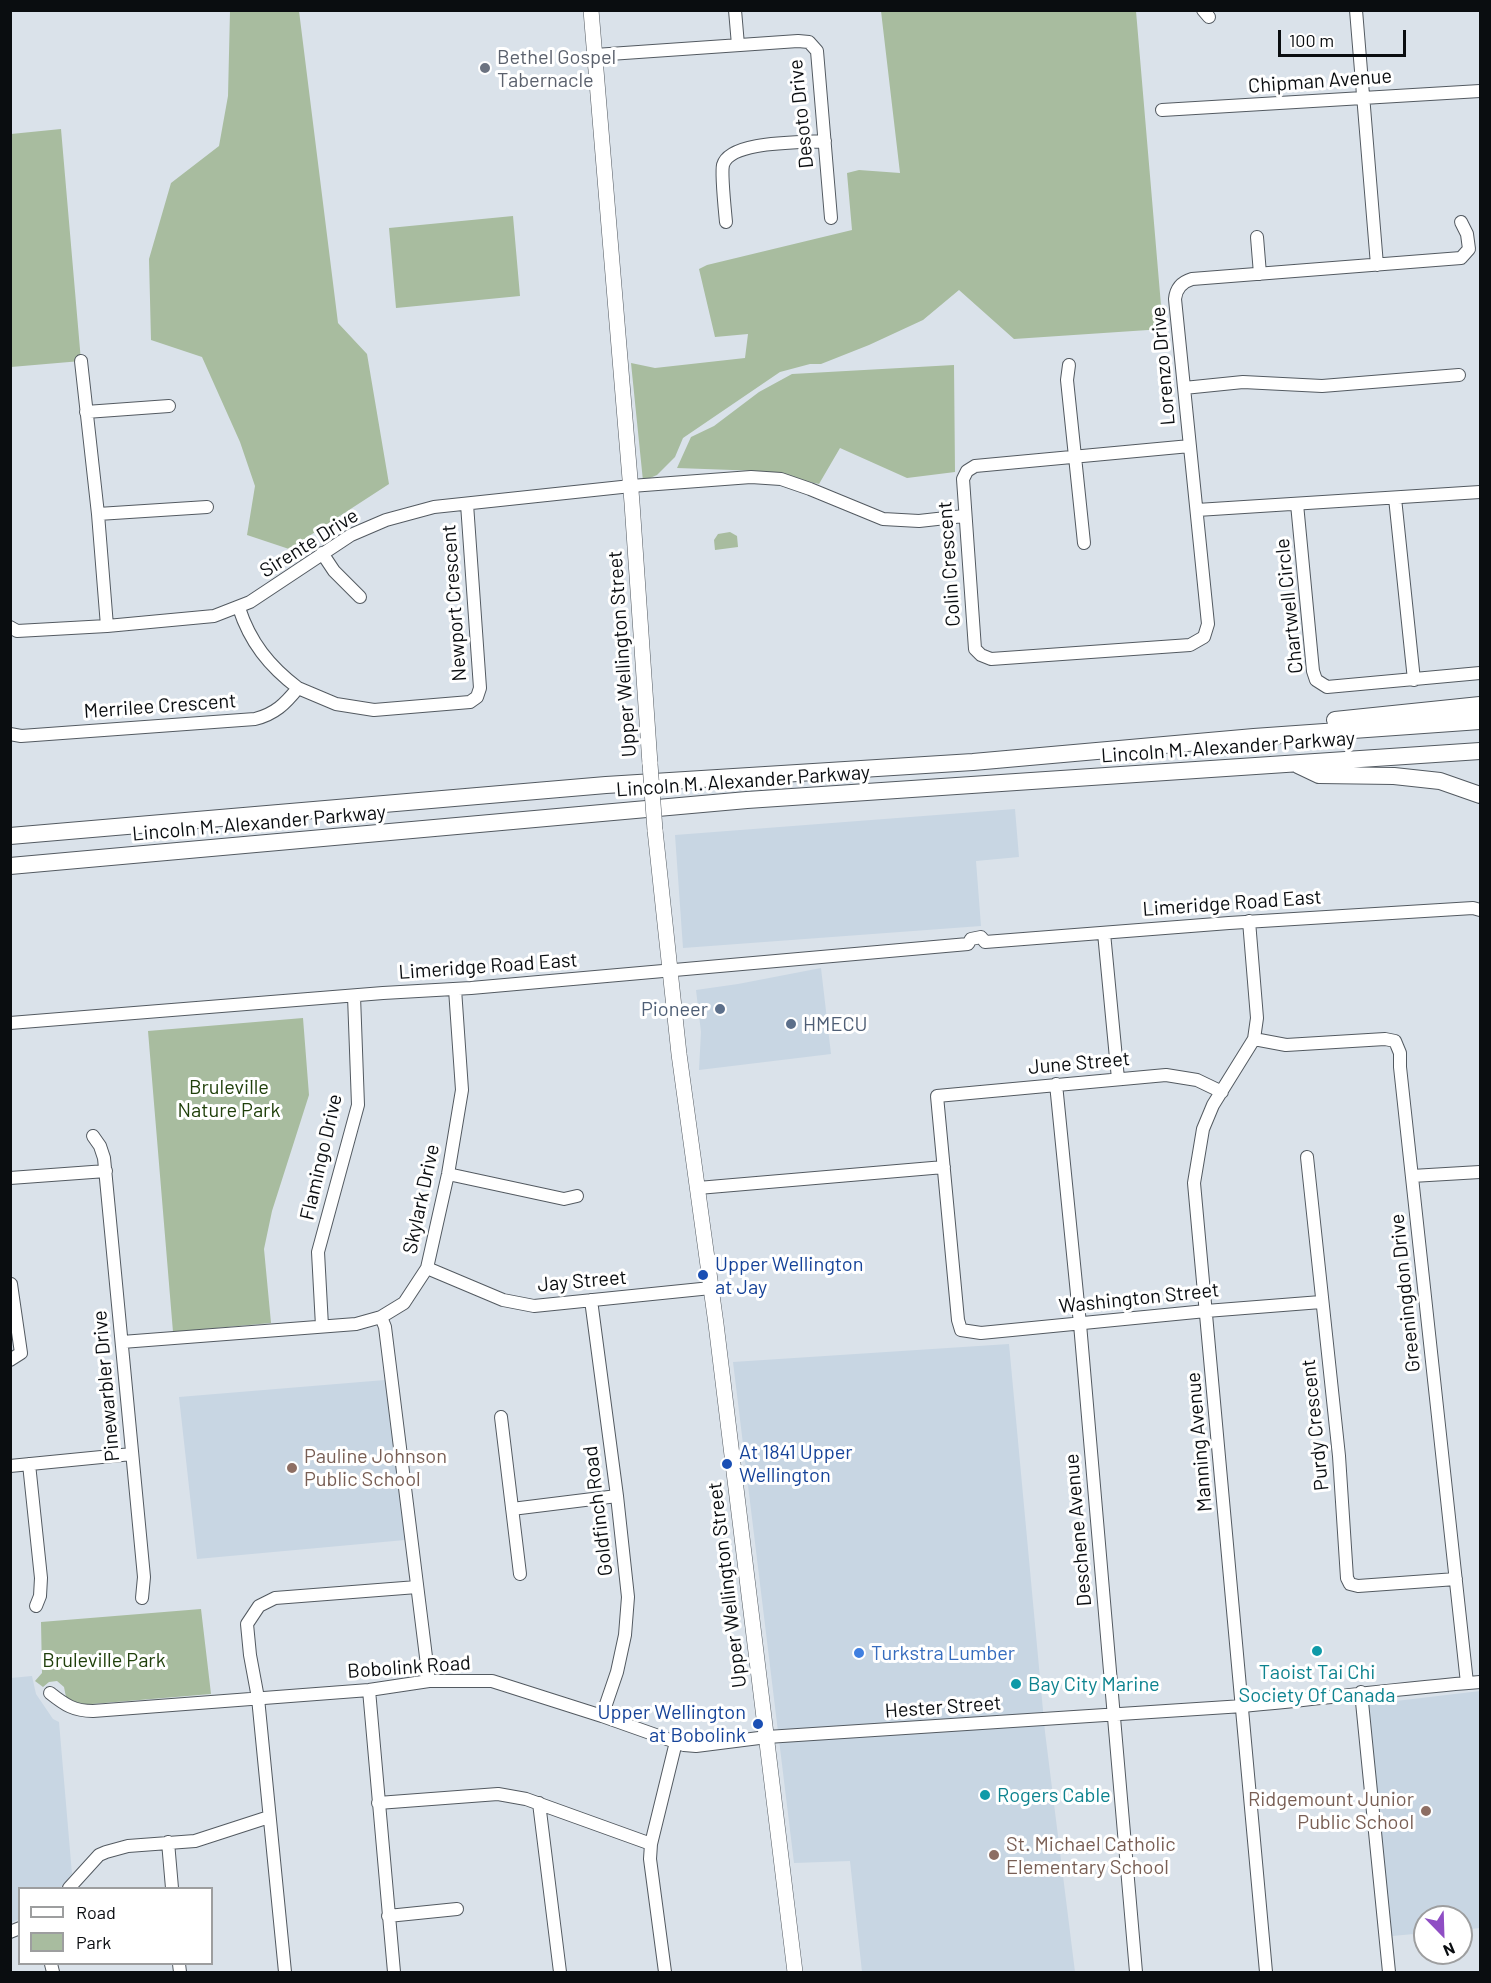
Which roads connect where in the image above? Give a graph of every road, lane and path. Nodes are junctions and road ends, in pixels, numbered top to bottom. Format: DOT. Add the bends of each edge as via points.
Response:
graph roads {
  1 [pos="591,10"];
  2 [pos="735,10"];
  3 [pos="1356,10"];
  4 [pos="738,45"];
  5 [pos="595,55"];
  6 [pos="1480,91"];
  7 [pos="1365,98"];
  8 [pos="1162,110"];
  9 [pos="825,141"];
  10 [pos="831,218"];
  11 [pos="726,222"];
  12 [pos="1461,222"];
  13 [pos="1257,237"];
  14 [pos="1377,265"];
  15 [pos="1260,274"];
  16 [pos="81,361"];
  17 [pos="1069,365"];
  18 [pos="1459,375"];
  19 [pos="1184,388"];
  20 [pos="169,406"];
  21 [pos="86,412"];
  22 [pos="1190,446"];
  23 [pos="1076,456"];
  24 [pos="631,486"];
  25 [pos="1480,492"];
  26 [pos="1395,498"];
  27 [pos="467,504"];
  28 [pos="1297,504"];
  29 [pos="207,507"];
  30 [pos="1197,510"];
  31 [pos="98,514"];
  32 [pos="964,516"];
  33 [pos="1084,543"];
  34 [pos="322,553"];
  35 [pos="360,597"];
  36 [pos="238,608"];
  37 [pos="107,626"];
  38 [pos="10,627"];
  39 [pos="1201,640"];
  40 [pos="1480,673"];
  41 [pos="1414,680"];
  42 [pos="299,688"];
  43 [pos="1480,705"];
  44 [pos="1480,721"];
  45 [pos="10,735"];
  46 [pos="1254,737"];
  47 [pos="1480,751"];
  48 [pos="1298,764"];
  49 [pos="1480,795"];
  50 [pos="10,828"];
  51 [pos="34,834"];
  52 [pos="10,836"];
  53 [pos="104,858"];
  54 [pos="10,866"];
  55 [pos="10,875"];
  56 [pos="1480,910"];
  57 [pos="1249,921"];
  58 [pos="1104,933"];
  59 [pos="670,971"];
  60 [pos="455,989"];
  61 [pos="354,996"];
  62 [pos="10,1023"];
  63 [pos="1254,1039"];
  64 [pos="1119,1079"];
  65 [pos="1056,1084"];
  66 [pos="1222,1092"];
  67 [pos="93,1136"];
  68 [pos="1307,1157"];
  69 [pos="944,1167"];
  70 [pos="106,1171"];
  71 [pos="1480,1172"];
  72 [pos="448,1174"];
  73 [pos="1412,1176"];
  74 [pos="10,1178"];
  75 [pos="698,1188"];
  76 [pos="577,1196"];
  77 [pos="427,1268"];
  78 [pos="11,1284"];
  79 [pos="711,1288"];
  80 [pos="591,1300"];
  81 [pos="1321,1302"];
  82 [pos="1206,1311"];
  83 [pos="381,1317"];
  84 [pos="1080,1324"];
  85 [pos="322,1326"];
  86 [pos="122,1342"];
  87 [pos="10,1360"];
  88 [pos="501,1417"];
  89 [pos="132,1454"];
  90 [pos="29,1464"];
  91 [pos="10,1466"];
  92 [pos="617,1496"];
  93 [pos="512,1509"];
  94 [pos="520,1574"];
  95 [pos="1456,1579"];
  96 [pos="417,1587"];
  97 [pos="142,1598"];
  98 [pos="36,1606"];
  99 [pos="429,1681"];
  100 [pos="1480,1682"];
  101 [pos="1467,1683"];
  102 [pos="369,1690"];
  103 [pos="1361,1692"];
  104 [pos="50,1693"];
  105 [pos="258,1698"];
  106 [pos="1243,1706"];
  107 [pos="602,1716"];
  108 [pos="1114,1716"];
  109 [pos="766,1737"];
  110 [pos="676,1742"];
  111 [pos="378,1803"];
  112 [pos="539,1803"];
  113 [pos="269,1817"];
  114 [pos="168,1842"];
  115 [pos="651,1844"];
  116 [pos="70,1887"];
  117 [pos="172,1887"];
  118 [pos="457,1909"];
  119 [pos="388,1916"];
  120 [pos="285,1972"];
  121 [pos="394,1972"];
  122 [pos="560,1972"];
  123 [pos="665,1972"];
  124 [pos="795,1972"];
  125 [pos="1136,1972"];
  126 [pos="1266,1972"];
  127 [pos="1389,1972"];
  1 -- 5 [label="main road, Upper Wellington Street"];
  2 -- 4 [label="street"];
  3 -- 7 [label="street"];
  4 -- 5 [label="street, Desoto Drive"];
  4 -- 9 [label="street, Desoto Drive" via="809,42 817,51"];
  5 -- 24 [label="main road, Upper Wellington Street"];
  6 -- 7 [label="street, Chipman Avenue"];
  7 -- 8 [label="street, Chipman Avenue"];
  7 -- 14 [label="street"];
  9 -- 10 [label="street, Desoto Drive"];
  9 -- 11 [label="street" via="747,147 730,154 723,166"];
  12 -- 14 [label="street, Lorenzo Drive" via="1469,249 1461,258"];
  13 -- 15 [label="street"];
  14 -- 15 [label="street, Lorenzo Drive"];
  15 -- 19 [label="street, Lorenzo Drive" via="1192,279 1178,288 1175,299"];
  16 -- 21 [label="street"];
  17 -- 23 [label="street" via="1067,380"];
  18 -- 19 [label="street" via="1322,386 1244,382"];
  19 -- 22 [label="street, Lorenzo Drive"];
  20 -- 21 [label="street"];
  21 -- 31 [label="street"];
  22 -- 23 [label="street, Colin Crescent"];
  22 -- 30 [label="street, Lorenzo Drive"];
  23 -- 32 [label="street, Colin Crescent" via="975,466 963,479"];
  23 -- 33 [label="street"];
  24 -- 27 [label="street, Sirente Drive"];
  24 -- 32 [label="street, Sirente Drive" via="752,477 780,479 883,519 919,521"];
  24 -- 59 [label="main road, Upper Wellington Street, bridge" via="655,830"];
  25 -- 26 [label="street"];
  26 -- 28 [label="street"];
  26 -- 41 [label="street"];
  27 -- 34 [label="street, Sirente Drive" via="434,507 386,520"];
  27 -- 42 [label="street, Newport Crescent" via="480,688 477,697 470,702 374,710 336,704"];
  28 -- 30 [label="street"];
  28 -- 41 [label="street, Chartwell Circle" via="1316,680 1327,687"];
  29 -- 31 [label="street"];
  30 -- 39 [label="street, Lorenzo Drive" via="1208,624"];
  31 -- 37 [label="street"];
  32 -- 39 [label="street, Colin Crescent" via="975,649 981,656 1003,659 1190,645"];
  34 -- 35 [label="street"];
  34 -- 36 [label="street, Sirente Drive"];
  36 -- 37 [label="street, Sirente Drive" via="214,616"];
  36 -- 42 [label="street, Newport Crescent" via="260,651 275,670"];
  37 -- 38 [label="street, Sirente Drive" via="17,631"];
  40 -- 41 [label="street, Chartwell Circle"];
  42 -- 45 [label="street, Merrilee Crescent" via="285,705 255,719"];
  43 -- 46 [label="highway" via="1284,726"];
  44 -- 46 [label="highway, Lincoln M. Alexander Parkway"];
  46 -- 51 [label="highway, Lincoln M. Alexander Parkway" via="973,762 606,785"];
  47 -- 48 [label="highway, Lincoln M. Alexander Parkway"];
  48 -- 49 [label="highway" via="1319,775 1440,781"];
  48 -- 53 [label="highway, Lincoln M. Alexander Parkway" via="747,800"];
  50 -- 51 [label="highway"];
  51 -- 52 [label="highway, Lincoln M. Alexander Parkway"];
  53 -- 54 [label="highway, Lincoln M. Alexander Parkway"];
  53 -- 55 [label="highway" via="76,867"];
  56 -- 57 [label="street, Limeridge Road East"];
  57 -- 58 [label="street, Limeridge Road East"];
  57 -- 63 [label="street, Manning Avenue" via="1257,1018"];
  58 -- 59 [label="street, Limeridge Road East" via="986,942 982,948 973,949 968,944"];
  58 -- 64 [label="street"];
  59 -- 60 [label="street, Limeridge Road East"];
  59 -- 75 [label="main road, Upper Wellington Street"];
  60 -- 61 [label="street, Limeridge Road East"];
  60 -- 72 [label="street, Skylark Drive" via="462,1090"];
  61 -- 62 [label="street, Limeridge Road East"];
  61 -- 85 [label="street, Flamingo Drive" via="358,1105 318,1252"];
  63 -- 66 [label="street, Manning Avenue"];
  63 -- 73 [label="street, Greeningdon Drive" via="1286,1045 1395,1041 1400,1053"];
  64 -- 65 [label="street, June Street"];
  64 -- 66 [label="street, June Street" via="1175,1076 1197,1080"];
  65 -- 69 [label="street, June Street" via="937,1096"];
  65 -- 84 [label="street, Deschene Avenue"];
  66 -- 82 [label="street, Manning Avenue" via="1203,1129 1194,1183"];
  67 -- 70 [label="street, Pinewarbler Drive" via="100,1146"];
  68 -- 81 [label="street, Purdy Crescent"];
  69 -- 75 [label="street"];
  69 -- 84 [label="street, Washington Street" via="961,1330 981,1333"];
  70 -- 74 [label="street"];
  70 -- 86 [label="street, Pinewarbler Drive"];
  71 -- 73 [label="street"];
  72 -- 76 [label="street" via="564,1199"];
  72 -- 77 [label="street, Skylark Drive"];
  73 -- 95 [label="street, Greeningdon Drive"];
  75 -- 79 [label="main road, Upper Wellington Street"];
  77 -- 80 [label="street, Jay Street" via="513,1302 534,1306"];
  77 -- 83 [label="street, Skylark Drive" via="404,1303"];
  78 -- 87 [label="street" via="21,1353"];
  79 -- 80 [label="street, Jay Street"];
  79 -- 109 [label="main road, Upper Wellington Street"];
  80 -- 92 [label="street, Goldfinch Road"];
  81 -- 82 [label="street, Washington Street"];
  81 -- 95 [label="street, Purdy Crescent" via="1339,1456 1347,1578 1350,1584 1358,1586"];
  82 -- 84 [label="street, Washington Street"];
  82 -- 106 [label="street, Manning Avenue"];
  83 -- 85 [label="street, Skylark Drive" via="356,1324"];
  83 -- 96 [label="street"];
  84 -- 108 [label="street, Deschene Avenue"];
  85 -- 86 [label="street, Skylark Drive"];
  86 -- 89 [label="street, Pinewarbler Drive"];
  88 -- 93 [label="street"];
  89 -- 90 [label="street"];
  89 -- 97 [label="street, Pinewarbler Drive" via="144,1577"];
  90 -- 91 [label="street"];
  90 -- 98 [label="street" via="41,1578"];
  92 -- 93 [label="street"];
  92 -- 107 [label="street, Goldfinch Road" via="628,1597 623,1644"];
  93 -- 94 [label="street"];
  95 -- 101 [label="street, Greeningdon Drive"];
  96 -- 99 [label="street"];
  96 -- 105 [label="street" via="275,1598 259,1606 247,1624"];
  99 -- 102 [label="street, Bobolink Road"];
  99 -- 107 [label="street, Bobolink Road" via="492,1681"];
  100 -- 101 [label="street, Hester Street"];
  101 -- 103 [label="street, Hester Street"];
  102 -- 105 [label="street, Bobolink Road"];
  102 -- 111 [label="street"];
  103 -- 106 [label="street, Hester Street"];
  103 -- 127 [label="street"];
  104 -- 105 [label="street, Bobolink Road" via="65,1706 79,1711"];
  105 -- 113 [label="street"];
  106 -- 108 [label="street, Hester Street"];
  106 -- 126 [label="street, Manning Avenue"];
  107 -- 110 [label="street, Bobolink Road"];
  108 -- 109 [label="street, Hester Street"];
  108 -- 125 [label="street, Deschene Avenue"];
  109 -- 110 [label="street, Bobolink Road" via="696,1746"];
  109 -- 124 [label="main road, Upper Wellington Street"];
  110 -- 115 [label="street"];
  111 -- 112 [label="street" via="498,1794"];
  111 -- 119 [label="street"];
  112 -- 115 [label="street"];
  112 -- 122 [label="street"];
  113 -- 114 [label="street" via="209,1838"];
  113 -- 120 [label="street"];
  114 -- 116 [label="street" via="120,1847 99,1855"];
  114 -- 117 [label="street"];
  115 -- 123 [label="street" via="650,1867"];
  118 -- 119 [label="street"];
  119 -- 121 [label="street"];
}
